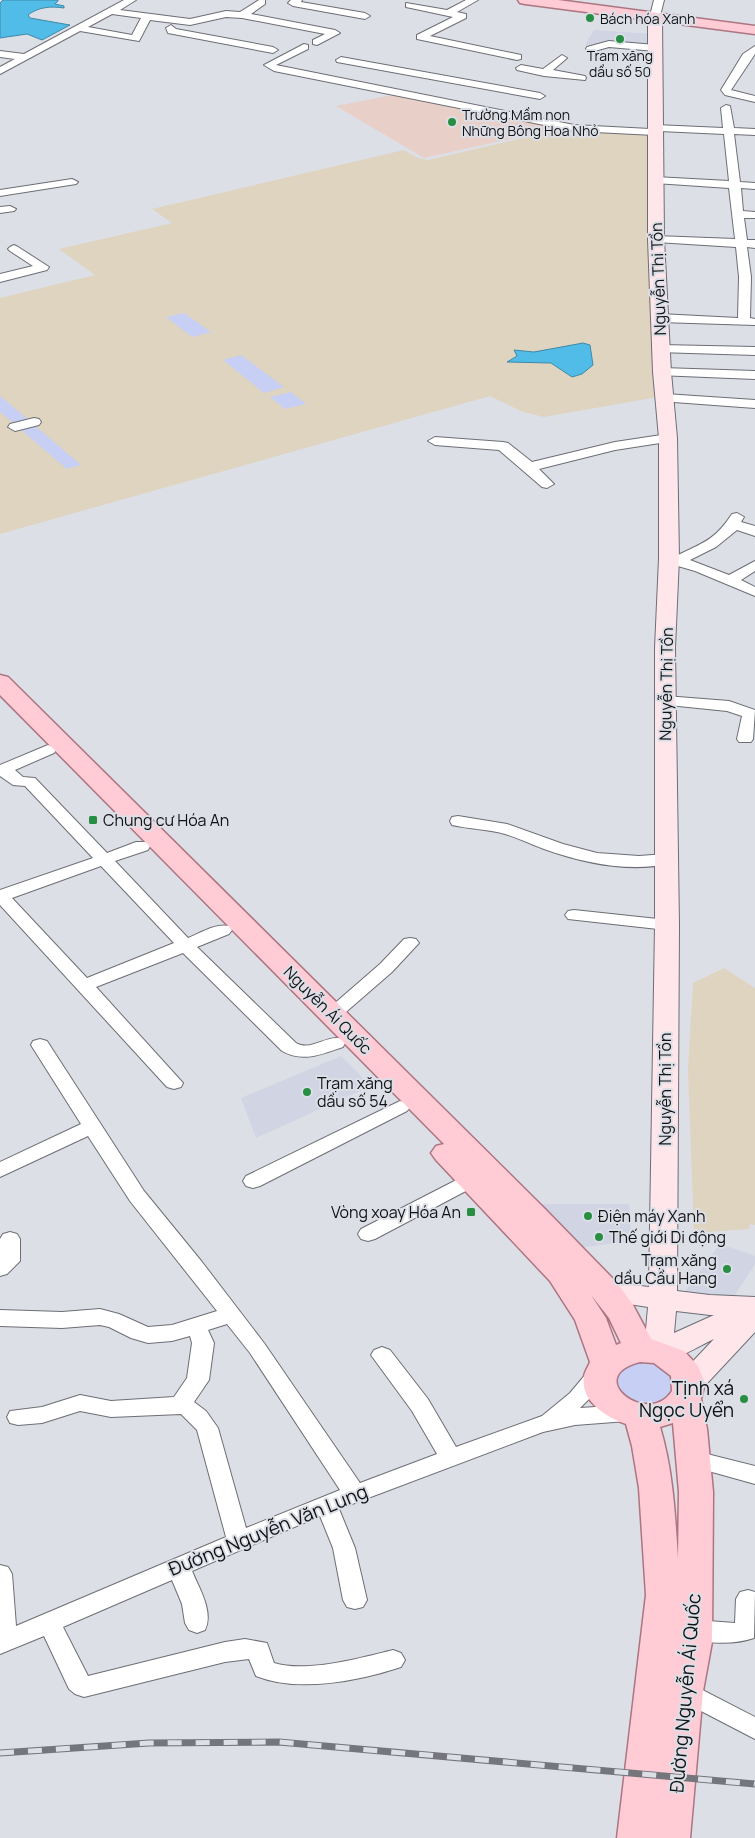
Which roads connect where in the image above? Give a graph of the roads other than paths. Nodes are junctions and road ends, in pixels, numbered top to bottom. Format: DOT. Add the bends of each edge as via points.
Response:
graph roads {
  1 [pos="297,0"];
  2 [pos="473,0"];
  3 [pos="525,0"];
  4 [pos="125,1"];
  5 [pos="262,2"];
  6 [pos="409,5"];
  7 [pos="657,8"];
  8 [pos="108,11"];
  9 [pos="448,12"];
  10 [pos="242,15"];
  11 [pos="147,16"];
  12 [pos="365,16"];
  13 [pos="185,22"];
  14 [pos="78,28"];
  15 [pos="755,30"];
  16 [pos="317,42"];
  17 [pos="304,47"];
  18 [pos="655,48"];
  19 [pos="591,49"];
  20 [pos="755,49"];
  21 [pos="273,50"];
  22 [pos="0,54"];
  23 [pos="517,56"];
  24 [pos="26,57"];
  25 [pos="562,58"];
  26 [pos="521,68"];
  27 [pos="0,70"];
  28 [pos="314,76"];
  29 [pos="581,78"];
  30 [pos="448,79"];
  31 [pos="548,82"];
  32 [pos="423,98"];
  33 [pos="755,99"];
  34 [pos="726,108"];
  35 [pos="514,116"];
  36 [pos="655,130"];
  37 [pos="729,132"];
  38 [pos="755,132"];
  39 [pos="655,180"];
  40 [pos="72,182"];
  41 [pos="736,184"];
  42 [pos="755,186"];
  43 [pos="0,193"];
  44 [pos="739,214"];
  45 [pos="755,216"];
  46 [pos="656,239"];
  47 [pos="740,242"];
  48 [pos="755,244"];
  49 [pos="14,249"];
  50 [pos="750,277"];
  51 [pos="0,278"];
  52 [pos="659,318"];
  53 [pos="749,322"];
  54 [pos="660,349"];
  55 [pos="755,351"];
  56 [pos="662,372"];
  57 [pos="755,375"];
  58 [pos="665,398"];
  59 [pos="755,404"];
  60 [pos="34,422"];
  61 [pos="15,427"];
  62 [pos="668,438"];
  63 [pos="435,441"];
  64 [pos="530,467"];
  65 [pos="547,484"];
  66 [pos="755,532"];
  67 [pos="672,559"];
  68 [pos="753,568"];
  69 [pos="731,580"];
  70 [pos="755,592"];
  71 [pos="0,682"];
  72 [pos="665,701"];
  73 [pos="0,702"];
  74 [pos="752,714"];
  75 [pos="745,739"];
  76 [pos="48,750"];
  77 [pos="2,771"];
  78 [pos="458,821"];
  79 [pos="142,846"];
  80 [pos="103,860"];
  81 [pos="666,860"];
  82 [pos="0,895"];
  83 [pos="574,915"];
  84 [pos="667,925"];
  85 [pos="223,930"];
  86 [pos="410,943"];
  87 [pos="185,945"];
  88 [pos="83,986"];
  89 [pos="333,1014"];
  90 [pos="336,1043"];
  91 [pos="40,1045"];
  92 [pos="366,1061"];
  93 [pos="174,1084"];
  94 [pos="400,1107"];
  95 [pos="94,1127"];
  96 [pos="0,1170"];
  97 [pos="472,1180"];
  98 [pos="253,1181"];
  99 [pos="368,1234"];
  100 [pos="10,1239"];
  101 [pos="0,1269"];
  102 [pos="607,1292"];
  103 [pos="664,1300"];
  104 [pos="755,1308"];
  105 [pos="232,1314"];
  106 [pos="755,1314"];
  107 [pos="0,1318"];
  108 [pos="196,1326"];
  109 [pos="649,1351"];
  110 [pos="382,1355"];
  111 [pos="603,1368"];
  112 [pos="687,1391"];
  113 [pos="180,1405"];
  114 [pos="633,1414"];
  115 [pos="18,1417"];
  116 [pos="540,1426"];
  117 [pos="451,1458"];
  118 [pos="695,1460"];
  119 [pos="755,1475"];
  120 [pos="355,1494"];
  121 [pos="326,1504"];
  122 [pos="238,1540"];
  123 [pos="178,1566"];
  124 [pos="0,1574"];
  125 [pos="355,1600"];
  126 [pos="748,1600"];
  127 [pos="49,1622"];
  128 [pos="197,1623"];
  129 [pos="694,1630"];
  130 [pos="3,1642"];
  131 [pos="393,1660"];
  132 [pos="685,1691"];
  133 [pos="755,1729"];
  134 [pos="636,1838"];
  135 [pos="671,1838"];
  1 -- 12 [label="street" via="293,3"];
  2 -- 9 [label="street"];
  3 -- 7 [label="main road"];
  4 -- 8 [label="street"];
  5 -- 10 [label="street"];
  6 -- 9 [label="street"];
  7 -- 15 [label="main road"];
  7 -- 18 [label="street, Nguyễn Thị Tồn"];
  8 -- 11 [label="street"];
  8 -- 14 [label="street"];
  9 -- 23 [label="street" via="463,16 420,37"];
  10 -- 13 [label="street" via="226,14"];
  10 -- 16 [label="street" via="335,33"];
  11 -- 13 [label="street"];
  11 -- 14 [label="street" via="135,39"];
  13 -- 21 [label="street" via="170,29"];
  14 -- 24 [label="street"];
  17 -- 28 [label="street" via="270,65"];
  18 -- 19 [label="street" via="609,44"];
  18 -- 36 [label="street, Nguyễn Thị Tồn"];
  20 -- 33 [label="street" via="726,90"];
  22 -- 24 [label="street"];
  24 -- 27 [label="street"];
  25 -- 31 [label="street"];
  26 -- 31 [label="street"];
  28 -- 30 [label="street" via="339,62"];
  28 -- 32 [label="street"];
  29 -- 31 [label="street"];
  30 -- 31 [label="street"];
  30 -- 32 [label="street"];
  31 -- 35 [label="street"];
  32 -- 35 [label="street"];
  34 -- 37 [label="street"];
  35 -- 36 [label="street" via="574,128"];
  36 -- 37 [label="street"];
  36 -- 39 [label="street, Nguyễn Thị Tồn"];
  37 -- 38 [label="street"];
  37 -- 41 [label="street"];
  39 -- 41 [label="street"];
  39 -- 46 [label="street, Nguyễn Thị Tồn"];
  40 -- 43 [label="street"];
  41 -- 42 [label="street"];
  41 -- 44 [label="street"];
  44 -- 45 [label="street"];
  44 -- 47 [label="street"];
  46 -- 47 [label="street"];
  46 -- 52 [label="street, Nguyễn Thị Tồn"];
  47 -- 48 [label="street"];
  47 -- 50 [label="street"];
  49 -- 51 [label="street" via="43,267"];
  50 -- 53 [label="street"];
  52 -- 53 [label="street"];
  52 -- 54 [label="street, Nguyễn Thị Tồn"];
  54 -- 55 [label="street"];
  54 -- 56 [label="street, Nguyễn Thị Tồn"];
  56 -- 57 [label="street"];
  56 -- 58 [label="street, Nguyễn Thị Tồn"];
  58 -- 59 [label="street"];
  58 -- 62 [label="street, Nguyễn Thị Tồn"];
  60 -- 61 [label="street"];
  62 -- 64 [label="street" via="637,441"];
  62 -- 67 [label="street, Nguyễn Thị Tồn"];
  63 -- 64 [label="street" via="499,445 508,448"];
  64 -- 65 [label="street"];
  66 -- 67 [label="street" via="735,521 710,544"];
  67 -- 69 [label="street"];
  67 -- 72 [label="street, Nguyễn Thị Tồn"];
  68 -- 69 [label="street"];
  69 -- 70 [label="street"];
  71 -- 89 [label="main road, Nguyễn Ái Quốc"];
  72 -- 74 [label="street" via="728,706"];
  72 -- 81 [label="street, Nguyễn Thị Tồn"];
  73 -- 76 [label="main road, Nguyễn Ái Quốc"];
  74 -- 75 [label="street"];
  76 -- 77 [label="street"];
  76 -- 79 [label="main road, Nguyễn Ái Quốc"];
  77 -- 80 [label="street" via="19,782 29,781"];
  78 -- 81 [label="street" via="508,829 573,853 635,862"];
  79 -- 80 [label="street"];
  79 -- 85 [label="main road, Nguyễn Ái Quốc"];
  80 -- 82 [label="street"];
  80 -- 87 [label="street"];
  81 -- 84 [label="street, Nguyễn Thị Tồn"];
  82 -- 88 [label="street"];
  83 -- 84 [label="street"];
  84 -- 103 [label="street, Nguyễn Thị Tồn"];
  85 -- 87 [label="street"];
  85 -- 90 [label="main road, Nguyễn Ái Quốc"];
  86 -- 89 [label="street"];
  87 -- 88 [label="street"];
  87 -- 90 [label="street" via="293,1050 306,1053"];
  88 -- 93 [label="street"];
  89 -- 92 [label="main road, Nguyễn Ái Quốc"];
  90 -- 92 [label="main road, Nguyễn Ái Quốc"];
  91 -- 95 [label="street"];
  92 -- 94 [label="main road, Nguyễn Ái Quốc"];
  92 -- 102 [label="main road, Nguyễn Ái Quốc" via="534,1216"];
  94 -- 97 [label="main road, Nguyễn Ái Quốc"];
  94 -- 98 [label="street"];
  95 -- 96 [label="street" via="56,1141"];
  95 -- 105 [label="street" via="137,1196"];
  97 -- 99 [label="street"];
  97 -- 111 [label="main road, Nguyễn Ái Quốc" via="561,1273 590,1318"];
  100 -- 101 [label="street" via="10,1261"];
  102 -- 103 [label="main road"];
  102 -- 109 [label="main road, Nguyễn Ái Quốc"];
  103 -- 104 [label="main road"];
  103 -- 109 [label="street, Nguyễn Thị Tồn"];
  104 -- 109 [label="main road"];
  105 -- 108 [label="street"];
  105 -- 120 [label="street"];
  106 -- 112 [label="main road"];
  107 -- 108 [label="street" via="100,1317 114,1319 148,1336"];
  108 -- 113 [label="street" via="202,1343 198,1380"];
  109 -- 111 [label="main road" via="621,1353"];
  109 -- 112 [label="main road" via="674,1360 684,1371"];
  110 -- 117 [label="street" via="420,1405"];
  111 -- 114 [label="main road" via="599,1385 603,1396 613,1406"];
  111 -- 116 [label="street, Đường Nguyễn Văn Lung" via="588,1389 568,1408"];
  112 -- 114 [label="main road" via="679,1405 662,1414"];
  112 -- 118 [label="main road, Đường Nguyễn Ái Quốc"];
  113 -- 115 [label="street" via="111,1409 80,1403 42,1415"];
  113 -- 122 [label="street" via="197,1413 207,1428"];
  114 -- 116 [label="street, Đường Nguyễn Văn Lung" via="575,1417"];
  114 -- 134 [label="main road, Đường Nguyễn Ái Quốc" via="649,1446 656,1488 663,1595"];
  116 -- 117 [label="street, Đường Nguyễn Văn Lung"];
  117 -- 120 [label="street, Đường Nguyễn Văn Lung"];
  118 -- 119 [label="street"];
  118 -- 129 [label="main road, Đường Nguyễn Ái Quốc"];
  120 -- 121 [label="street, Đường Nguyễn Văn Lung"];
  121 -- 122 [label="street, Đường Nguyễn Văn Lung"];
  121 -- 125 [label="street" via="344,1548"];
  122 -- 123 [label="street, Đường Nguyễn Văn Lung"];
  123 -- 127 [label="street, Đường Nguyễn Văn Lung"];
  123 -- 128 [label="street" via="194,1604"];
  124 -- 130 [label="street"];
  126 -- 129 [label="street" via="746,1631"];
  127 -- 130 [label="street, Đường Nguyễn Văn Lung"];
  127 -- 131 [label="street" via="78,1682 84,1687 245,1649 259,1650 264,1669 277,1674 320,1674"];
  129 -- 132 [label="main road, Đường Nguyễn Ái Quốc"];
  132 -- 133 [label="street"];
  132 -- 135 [label="main road, Đường Nguyễn Ái Quốc"];
}
